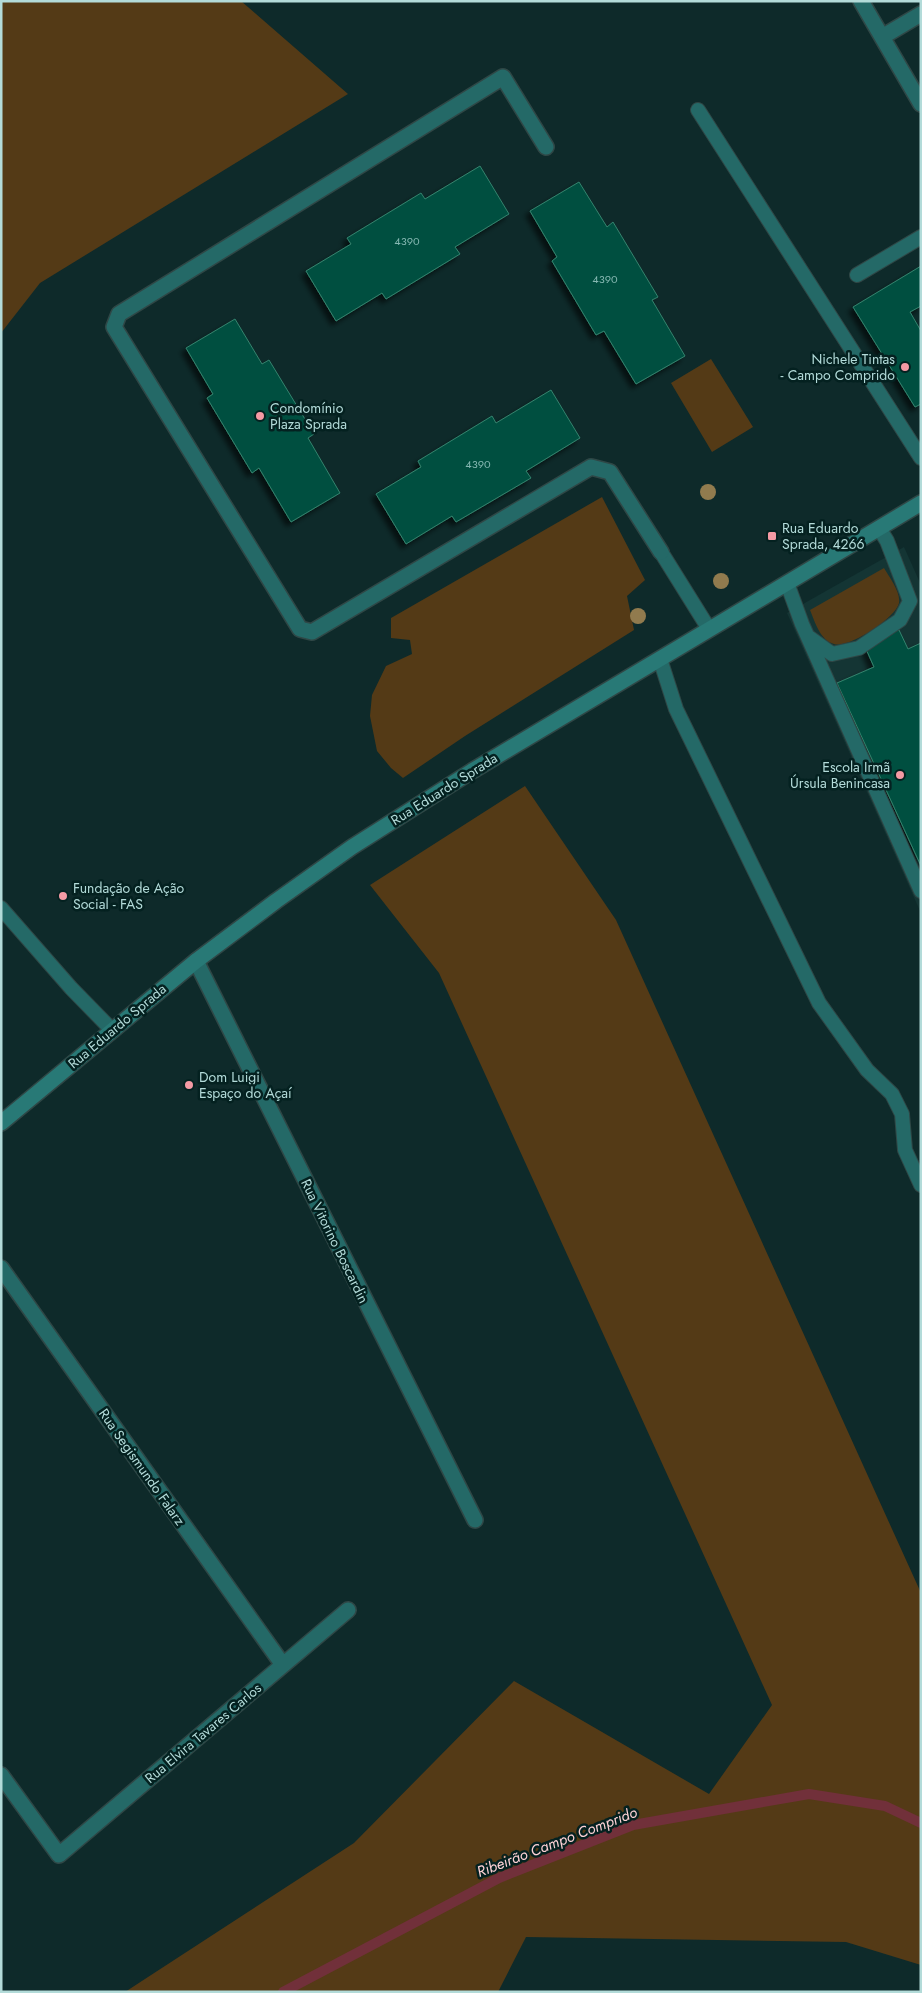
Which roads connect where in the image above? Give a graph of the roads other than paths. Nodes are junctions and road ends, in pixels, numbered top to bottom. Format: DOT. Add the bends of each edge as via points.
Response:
graph roads {
  1 [pos="861,1"];
  2 [pos="921,14"];
  3 [pos="882,37"];
  4 [pos="921,104"];
  5 [pos="698,110"];
  6 [pos="546,148"];
  7 [pos="921,237"];
  8 [pos="857,274"];
  9 [pos="921,458"];
  10 [pos="921,503"];
  11 [pos="879,528"];
  12 [pos="661,552"];
  13 [pos="787,583"];
  14 [pos="710,629"];
  15 [pos="807,636"];
  16 [pos="660,659"];
  17 [pos="921,891"];
  18 [pos="1,908"];
  19 [pos="196,961"];
  20 [pos="112,1030"];
  21 [pos="1,1123"];
  22 [pos="921,1185"];
  23 [pos="1,1268"];
  24 [pos="474,1520"];
  25 [pos="348,1610"];
  26 [pos="283,1665"];
  27 [pos="1,1775"];
  1 -- 3 [label="street"];
  2 -- 3 [label="street"];
  3 -- 4 [label="street"];
  5 -- 9 [label="lane"];
  6 -- 12 [label="street" via="503,77 120,314 114,327 300,629 312,632 591,467 610,472"];
  7 -- 8 [label="lane"];
  10 -- 11 [label="main road, Rua Eduardo Sprada"];
  11 -- 13 [label="main road, Rua Eduardo Sprada"];
  11 -- 15 [label="lane" via="910,601 900,620 859,648 832,654"];
  12 -- 14 [label="lane"];
  13 -- 14 [label="main road, Rua Eduardo Sprada"];
  13 -- 15 [label="lane"];
  14 -- 16 [label="main road, Rua Eduardo Sprada"];
  15 -- 17 [label="lane"];
  16 -- 19 [label="main road, Rua Eduardo Sprada" via="406,812 284,895"];
  16 -- 22 [label="lane" via="676,709 819,1003 867,1070 892,1094 902,1114 905,1150"];
  18 -- 20 [label="lane"];
  19 -- 20 [label="main road, Rua Eduardo Sprada"];
  19 -- 24 [label="street, Rua Vitorino Boscardin"];
  20 -- 21 [label="main road, Rua Eduardo Sprada"];
  23 -- 26 [label="street, Rua Segismundo Falarz"];
  25 -- 26 [label="street, Rua Elvira Tavares Carlos"];
  26 -- 27 [label="street, Rua Elvira Tavares Carlos" via="59,1855"];
}
